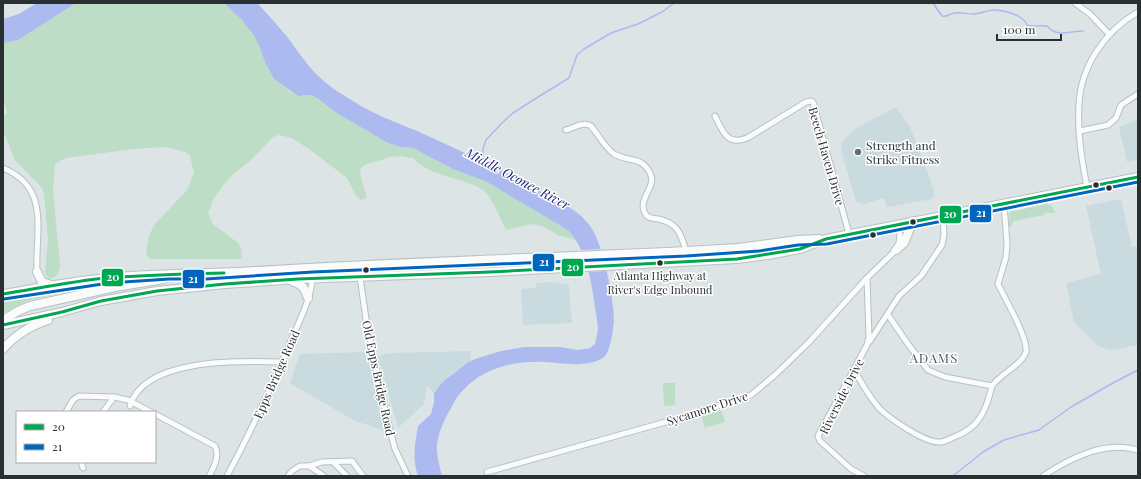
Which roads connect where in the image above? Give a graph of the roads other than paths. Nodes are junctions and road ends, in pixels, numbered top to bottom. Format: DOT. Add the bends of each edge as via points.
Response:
graph roads {
  1 [pos="1075,3"];
  2 [pos="1138,12"];
  3 [pos="1109,34"];
  4 [pos="1138,94"];
  5 [pos="716,116"];
  6 [pos="566,130"];
  7 [pos="1080,131"];
  8 [pos="3,168"];
  9 [pos="1138,177"];
  10 [pos="1087,188"];
  11 [pos="1004,204"];
  12 [pos="943,216"];
  13 [pos="913,221"];
  14 [pos="898,225"];
  15 [pos="849,234"];
  16 [pos="826,239"];
  17 [pos="726,249"];
  18 [pos="896,250"];
  19 [pos="686,251"];
  20 [pos="728,259"];
  21 [pos="313,268"];
  22 [pos="36,272"];
  23 [pos="206,274"];
  24 [pos="360,277"];
  25 [pos="867,278"];
  26 [pos="313,279"];
  27 [pos="289,280"];
  28 [pos="52,286"];
  29 [pos="28,289"];
  30 [pos="3,294"];
  31 [pos="308,298"];
  32 [pos="62,312"];
  33 [pos="888,315"];
  34 [pos="3,320"];
  35 [pos="3,325"];
  36 [pos="868,344"];
  37 [pos="3,349"];
  38 [pos="282,362"];
  39 [pos="854,370"];
  40 [pos="992,386"];
  41 [pos="114,397"];
  42 [pos="130,403"];
  43 [pos="67,411"];
  44 [pos="104,411"];
  45 [pos="149,411"];
  46 [pos="156,415"];
  47 [pos="1138,450"];
  48 [pos="333,462"];
  49 [pos="309,466"];
  50 [pos="487,472"];
  51 [pos="210,476"];
  52 [pos="226,476"];
  53 [pos="288,476"];
  54 [pos="324,476"];
  55 [pos="347,476"];
  56 [pos="363,476"];
  57 [pos="408,476"];
  58 [pos="864,476"];
  59 [pos="1043,476"];
  1 -- 3 [label="street"];
  2 -- 3 [label="street"];
  3 -- 7 [label="street" via="1099,47 1083,80 1079,104"];
  4 -- 7 [label="street" via="1121,105 1116,118 1108,125"];
  5 -- 15 [label="street, Beech Haven Drive" via="722,131 728,138 736,141 749,137 806,102 813,102"];
  6 -- 19 [label="street" via="587,124 613,153 646,165 652,178 643,201 645,212 650,218 665,221 676,227"];
  7 -- 10 [label="street"];
  8 -- 22 [label="street" via="23,180 31,189 35,201 38,222"];
  9 -- 10 [label="main road"];
  10 -- 11 [label="main road"];
  11 -- 12 [label="main road"];
  11 -- 40 [label="street" via="1006,257 998,284 1019,326 1026,354"];
  12 -- 13 [label="main road"];
  12 -- 33 [label="street, Riverside Drive" via="942,245 926,271 899,296"];
  13 -- 14 [label="main road"];
  13 -- 18 [label="main road" via="904,243"];
  14 -- 15 [label="main road"];
  14 -- 18 [label="street" via="899,238"];
  15 -- 16 [label="main road"];
  16 -- 17 [label="main road"];
  16 -- 20 [label="main road" via="800,249 768,256"];
  17 -- 19 [label="main road"];
  17 -- 20 [label="main road"];
  18 -- 25 [label="street, Sycamore Drive"];
  19 -- 21 [label="main road"];
  20 -- 24 [label="main road"];
  21 -- 23 [label="main road"];
  21 -- 26 [label="street, Epps Bridge Road"];
  22 -- 28 [label="main road" via="42,282"];
  22 -- 29 [label="main road" via="35,279"];
  23 -- 28 [label="main road" via="108,278"];
  23 -- 34 [label="main road" via="130,284 30,306"];
  24 -- 26 [label="main road"];
  24 -- 57 [label="street, Old Epps Bridge Road" via="367,326 387,419 395,449"];
  25 -- 36 [label="street, Riverside Drive" via="870,337"];
  25 -- 50 [label="street, Sycamore Drive" via="809,342 751,395 680,418"];
  26 -- 27 [label="main road"];
  26 -- 31 [label="street, Epps Bridge Road"];
  27 -- 31 [label="main road" via="302,285"];
  27 -- 32 [label="main road" via="157,290 100,301"];
  28 -- 29 [label="main road"];
  29 -- 30 [label="main road"];
  31 -- 38 [label="street, Epps Bridge Road"];
  32 -- 35 [label="main road"];
  32 -- 37 [label="main road" via="26,329"];
  33 -- 36 [label="street, Riverside Drive"];
  33 -- 40 [label="street" via="928,370 945,377"];
  36 -- 39 [label="street, Riverside Drive"];
  38 -- 42 [label="street" via="217,363 180,368 166,372 139,388"];
  38 -- 52 [label="street, Epps Bridge Road" via="252,430"];
  39 -- 40 [label="street" via="882,411 921,437 940,442 964,433 977,423 982,416"];
  39 -- 58 [label="street, Riverside Drive" via="818,436 820,441 851,469"];
  41 -- 42 [label="street"];
  41 -- 43 [label="street" via="79,396"];
  41 -- 44 [label="street"];
  42 -- 45 [label="street"];
  46 -- 51 [label="street" via="215,446 216,460"];
  47 -- 59 [label="street" via="1122,447 1092,451"];
  48 -- 49 [label="street"];
  48 -- 55 [label="street"];
  48 -- 56 [label="street" via="352,461"];
  49 -- 53 [label="street" via="300,466"];
  49 -- 54 [label="street"];
}
